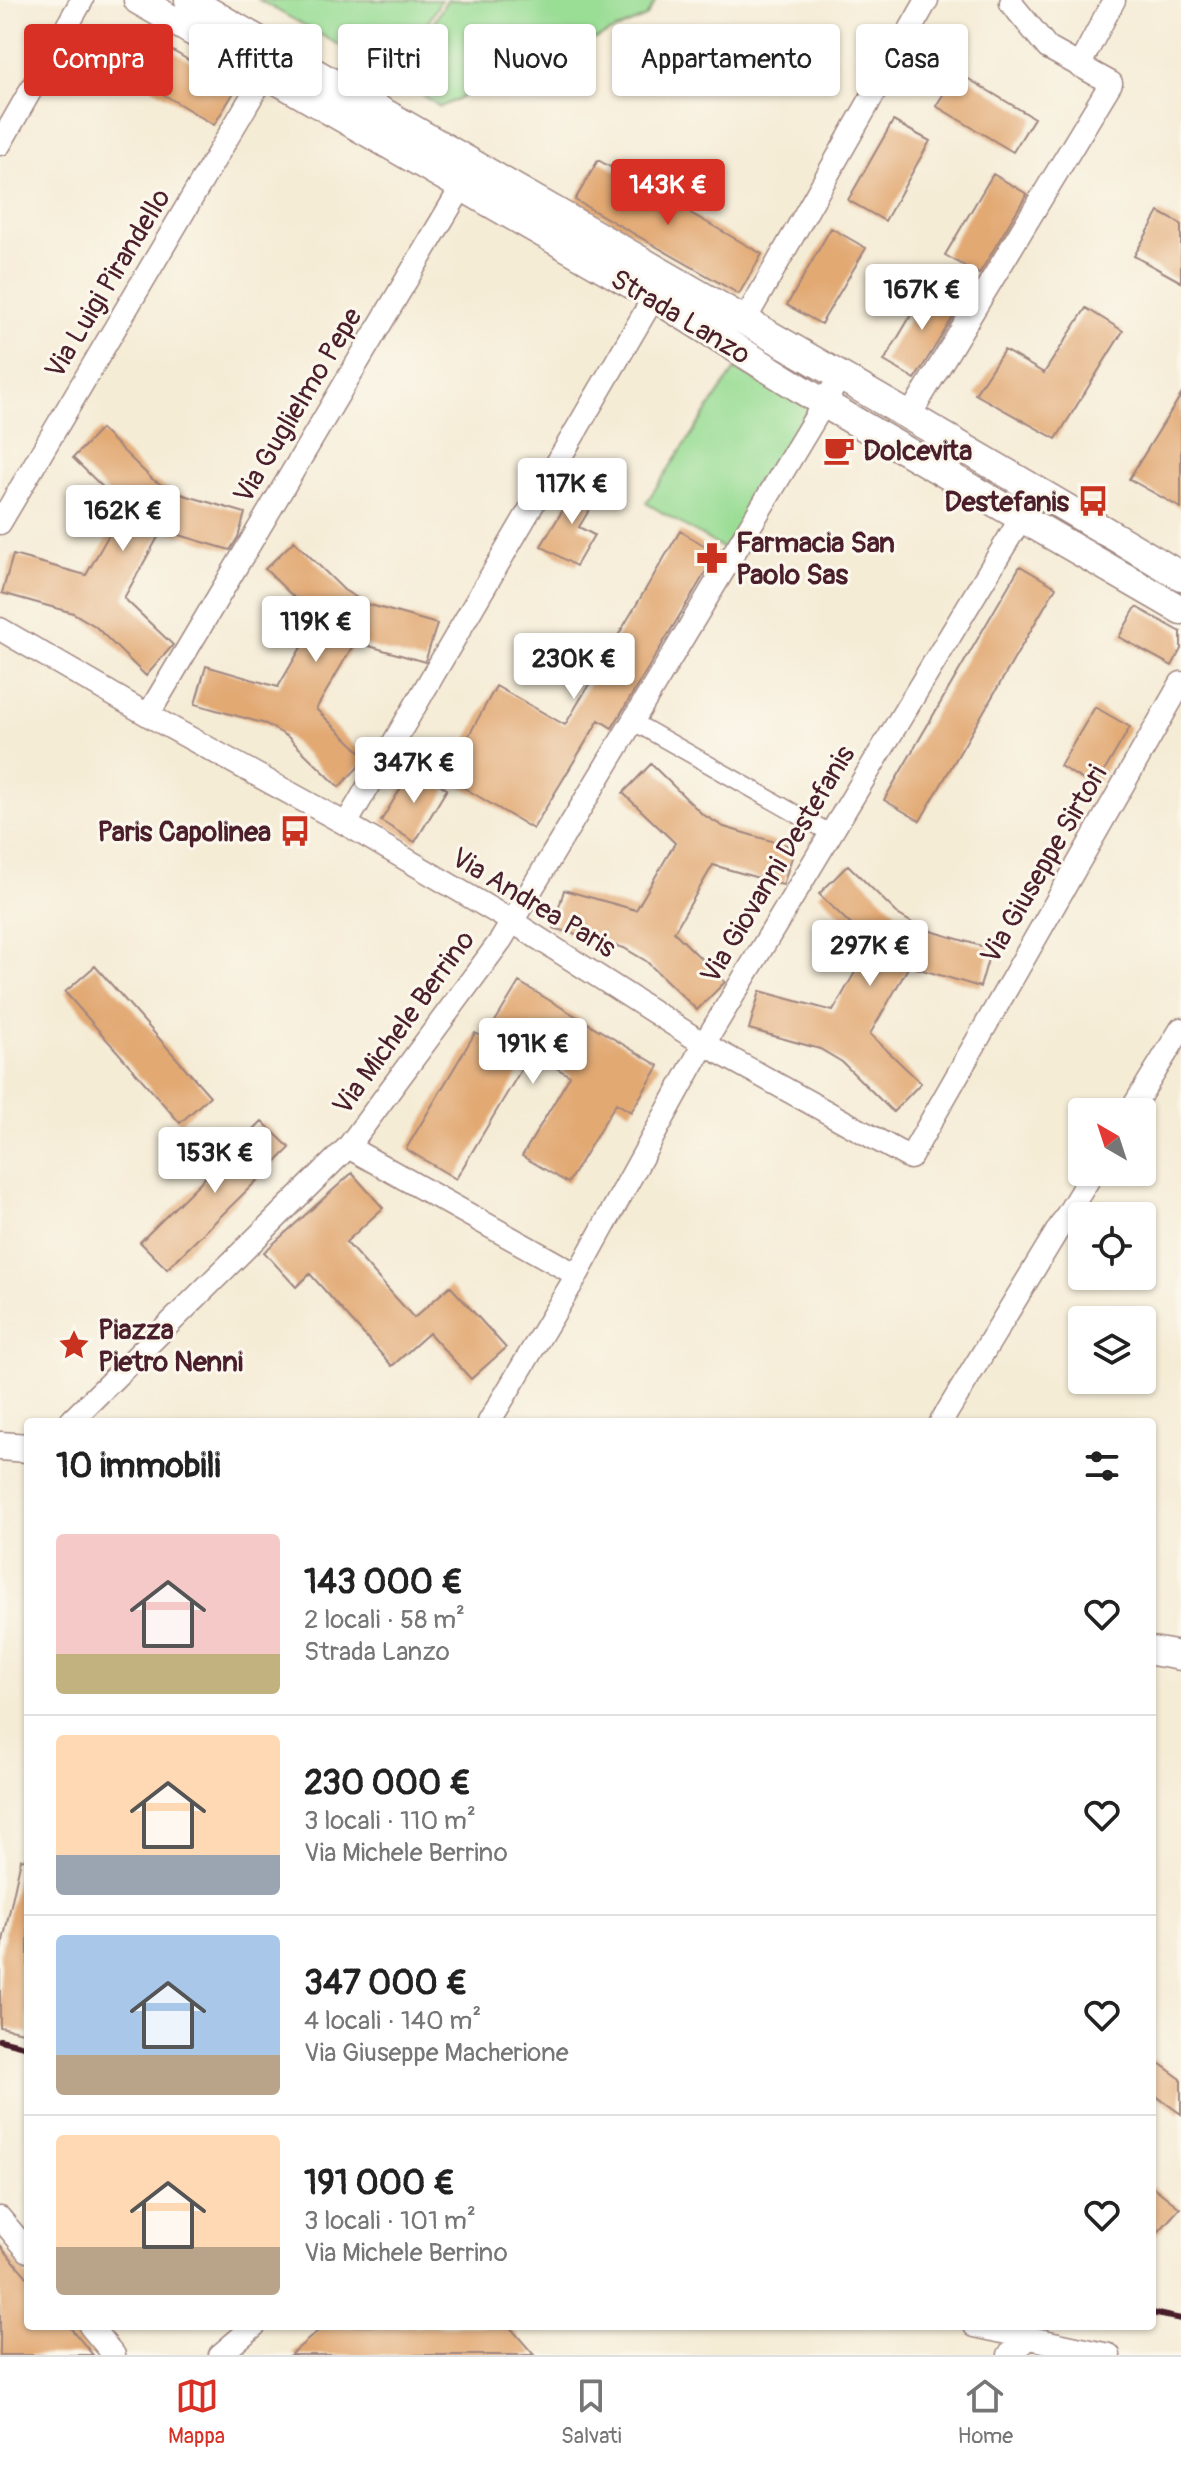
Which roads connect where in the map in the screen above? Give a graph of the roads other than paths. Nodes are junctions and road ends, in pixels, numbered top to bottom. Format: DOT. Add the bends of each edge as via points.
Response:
graph roads {
  1 [pos="82,0"];
  2 [pos="138,0"];
  3 [pos="189,0"];
  4 [pos="927,0"];
  5 [pos="1012,0"];
  6 [pos="1114,0"];
  7 [pos="189,30"];
  8 [pos="1079,66"];
  9 [pos="252,96"];
  10 [pos="308,96"];
  11 [pos="0,144"];
  12 [pos="467,177"];
  13 [pos="654,297"];
  14 [pos="745,320"];
  15 [pos="841,375"];
  16 [pos="825,404"];
  17 [pos="910,415"];
  18 [pos="1038,490"];
  19 [pos="1021,516"];
  20 [pos="0,523"];
  21 [pos="1181,576"];
  22 [pos="1181,610"];
  23 [pos="0,629"];
  24 [pos="1181,683"];
  25 [pos="148,715"];
  26 [pos="632,721"];
  27 [pos="346,824"];
  28 [pos="830,833"];
  29 [pos="513,922"];
  30 [pos="1181,1029"];
  31 [pos="704,1044"];
  32 [pos="1139,1098"];
  33 [pos="348,1147"];
  34 [pos="910,1158"];
  35 [pos="1084,1186"];
  36 [pos="577,1275"];
  37 [pos="74,1418"];
  38 [pos="491,1418"];
  39 [pos="943,1418"];
  40 [pos="0,1446"];
  41 [pos="24,1448"];
  42 [pos="1156,1652"];
  43 [pos="1181,1656"];
  44 [pos="0,2218"];
  45 [pos="24,2246"];
  46 [pos="93,2330"];
  47 [pos="249,2330"];
  48 [pos="993,2330"];
  49 [pos="1029,2338"];
  50 [pos="114,2355"];
  51 [pos="220,2355"];
  52 [pos="1009,2355"];
  53 [pos="1109,2355"];
  1 -- 11 [label="street"];
  2 -- 7 [label="street, Strada Lanzo"];
  3 -- 12 [label="street, Strada Lanzo"];
  4 -- 14 [label="street"];
  5 -- 8 [label="street" via="1048,48"];
  6 -- 8 [label="street"];
  8 -- 17 [label="street" via="1111,83"];
  9 -- 20 [label="street, Via Luigi Pirandello"];
  10 -- 12 [label="street, Strada Lanzo"];
  12 -- 13 [label="street, Strada Lanzo"];
  12 -- 14 [label="street, Strada Lanzo"];
  12 -- 25 [label="street, Via Guglielmo Pepe"];
  13 -- 16 [label="street, Strada Lanzo"];
  13 -- 27 [label="street"];
  14 -- 15 [label="street, Strada Lanzo"];
  15 -- 16 [label="street, Via Michele Berrino"];
  15 -- 17 [label="street, Strada Lanzo"];
  16 -- 19 [label="street, Strada Lanzo"];
  16 -- 26 [label="street, Via Michele Berrino"];
  17 -- 18 [label="street, Strada Lanzo"];
  18 -- 19 [label="street, Via Giovanni Destefanis"];
  18 -- 21 [label="street, Strada Lanzo"];
  19 -- 22 [label="street, Strada Lanzo"];
  19 -- 28 [label="street, Via Giovanni Destefanis"];
  23 -- 25 [label="street, Via Andrea Paris"];
  24 -- 34 [label="street, Via Giuseppe Sirtori"];
  25 -- 27 [label="street, Via Andrea Paris"];
  26 -- 28 [label="street"];
  26 -- 29 [label="street, Via Michele Berrino"];
  27 -- 29 [label="street, Via Andrea Paris"];
  28 -- 31 [label="street, Via Giovanni Destefanis"];
  29 -- 31 [label="street, Via Andrea Paris"];
  29 -- 33 [label="street, Via Michele Berrino"];
  30 -- 32 [label="street"];
  31 -- 34 [label="street, Via Andrea Paris"];
  31 -- 36 [label="street, Via Giovanni Destefanis"];
  33 -- 36 [label="street"];
  33 -- 37 [label="street, Via Michele Berrino"];
  35 -- 39 [label="street"];
  36 -- 38 [label="street, Via Giovanni Destefanis"];
  40 -- 41 [label="street"];
  42 -- 43 [label="street"];
  44 -- 45 [label="street"];
  46 -- 50 [label="street"];
  47 -- 51 [label="street"];
  48 -- 49 [label="street"];
  49 -- 52 [label="street"];
  49 -- 53 [label="street"];
}
